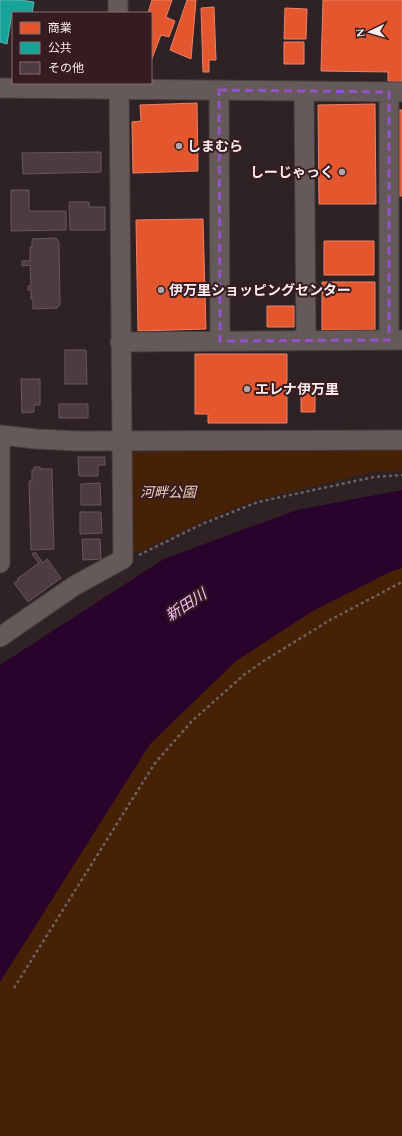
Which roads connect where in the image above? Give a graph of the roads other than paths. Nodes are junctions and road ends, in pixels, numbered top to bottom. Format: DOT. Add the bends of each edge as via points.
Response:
graph roads {
  1 [pos="118,0"];
  2 [pos="118,12"];
  3 [pos="119,86"];
  4 [pos="0,88"];
  5 [pos="219,90"];
  6 [pos="304,91"];
  7 [pos="395,92"];
  8 [pos="396,340"];
  9 [pos="220,341"];
  10 [pos="306,341"];
  11 [pos="120,342"];
  12 [pos="0,435"];
  13 [pos="402,440"];
  14 [pos="121,441"];
  15 [pos="0,442"];
  16 [pos="0,563"];
  17 [pos="2,630"];
  1 -- 2 [label="street"];
  3 -- 4 [label="street"];
  3 -- 5 [label="street"];
  3 -- 11 [label="street"];
  5 -- 6 [label="street"];
  5 -- 9 [label="street"];
  6 -- 7 [label="street"];
  6 -- 10 [label="street"];
  7 -- 8 [label="street"];
  8 -- 10 [label="street"];
  9 -- 10 [label="street"];
  9 -- 11 [label="street"];
  11 -- 14 [label="street"];
  12 -- 14 [label="street" via="36,439"];
  13 -- 14 [label="street"];
  14 -- 17 [label="street" via="123,559"];
  15 -- 16 [label="street"];
}
